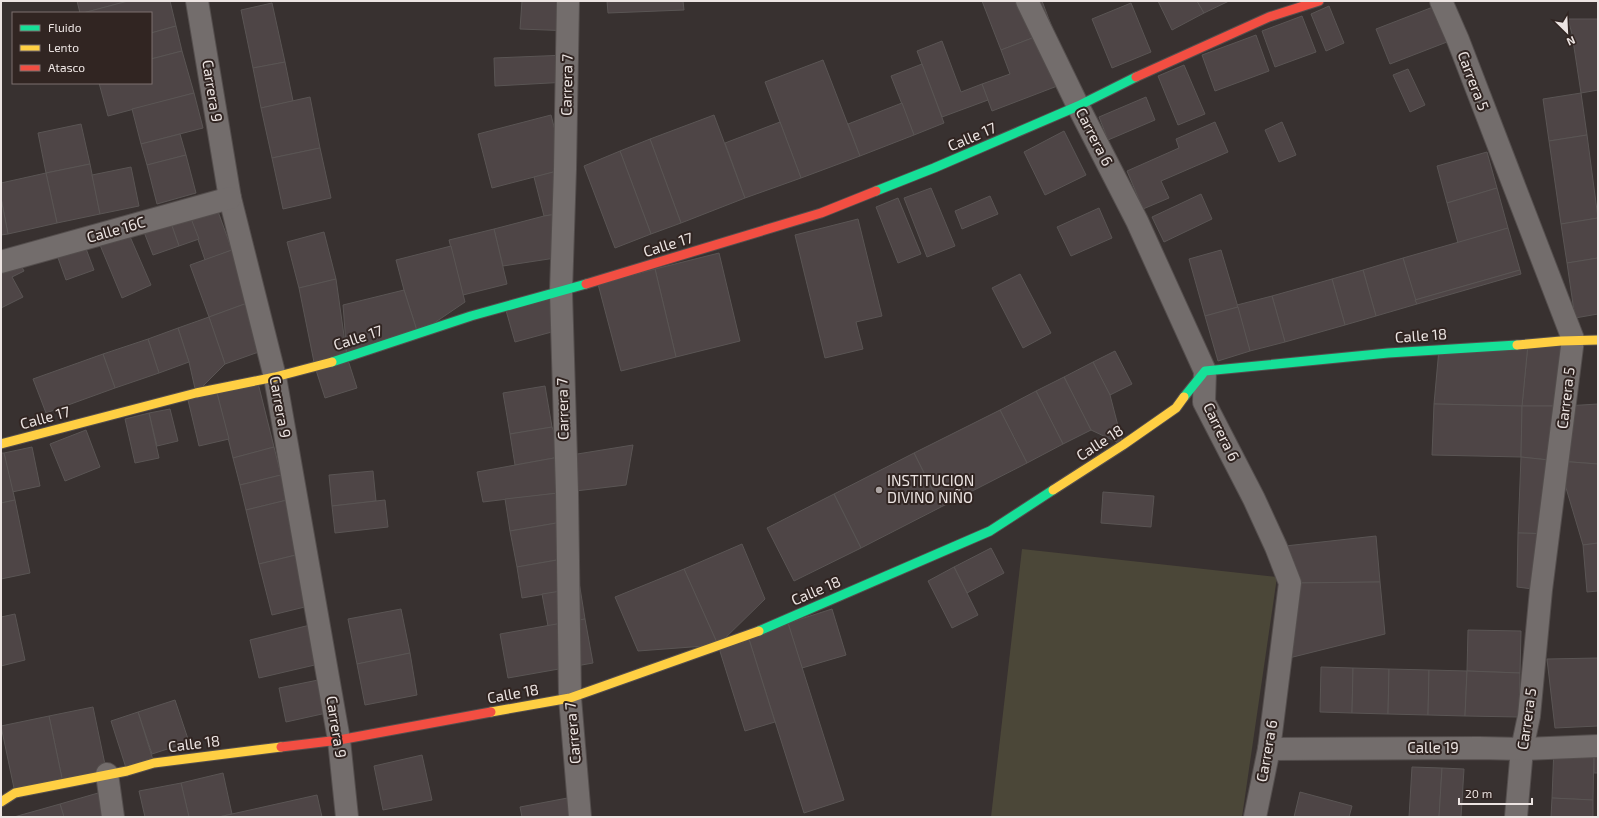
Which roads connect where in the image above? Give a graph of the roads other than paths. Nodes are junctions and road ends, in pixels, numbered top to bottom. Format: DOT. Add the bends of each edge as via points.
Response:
graph roads {
  1 [pos="197,1"];
  2 [pos="568,1"];
  3 [pos="1027,1"];
  4 [pos="1319,1"];
  5 [pos="1441,1"];
  6 [pos="1078,106"];
  7 [pos="230,198"];
  8 [pos="1,262"];
  9 [pos="560,292"];
  10 [pos="1573,339"];
  11 [pos="1598,340"];
  12 [pos="1205,371"];
  13 [pos="275,377"];
  14 [pos="1,444"];
  15 [pos="570,698"];
  16 [pos="339,740"];
  17 [pos="1598,746"];
  18 [pos="1522,749"];
  19 [pos="1269,750"];
  20 [pos="107,774"];
  21 [pos="1,802"];
  22 [pos="113,817"];
  23 [pos="347,817"];
  24 [pos="580,817"];
  25 [pos="1255,817"];
  26 [pos="1516,817"];
  1 -- 7 [label="street, Carrera 9"];
  2 -- 9 [label="street, Carrera 7"];
  3 -- 6 [label="street, Carrera 6"];
  4 -- 6 [label="street, Calle 17" via="1269,17 1114,87"];
  5 -- 10 [label="street, Carrera 5"];
  6 -- 9 [label="street, Calle 17" via="821,213"];
  6 -- 12 [label="street, Carrera 6" via="1137,221"];
  7 -- 8 [label="street, Calle 16C"];
  7 -- 13 [label="street, Carrera 9"];
  9 -- 13 [label="street, Calle 17" via="471,316 315,367"];
  9 -- 15 [label="street, Carrera 7" via="567,492"];
  10 -- 11 [label="street, Calle 18"];
  10 -- 12 [label="street, Calle 18" via="1387,353"];
  10 -- 18 [label="street, Carrera 5" via="1541,590 1529,716"];
  12 -- 15 [label="street, Calle 18" via="1176,408 990,531 748,636"];
  12 -- 19 [label="street, Carrera 6" via="1204,402 1254,500 1290,584"];
  13 -- 14 [label="street, Calle 17" via="196,393"];
  13 -- 16 [label="street, Carrera 9"];
  15 -- 16 [label="street, Calle 18"];
  15 -- 24 [label="street, Carrera 7"];
  16 -- 20 [label="street, Calle 18" via="154,763"];
  16 -- 23 [label="street, Carrera 9"];
  17 -- 18 [label="street, Calle 19"];
  18 -- 19 [label="street, Calle 19"];
  18 -- 26 [label="street, Carrera 5"];
  19 -- 25 [label="street, Carrera 6"];
  20 -- 21 [label="street, Calle 18" via="15,793"];
  20 -- 22 [label="street"];
}
